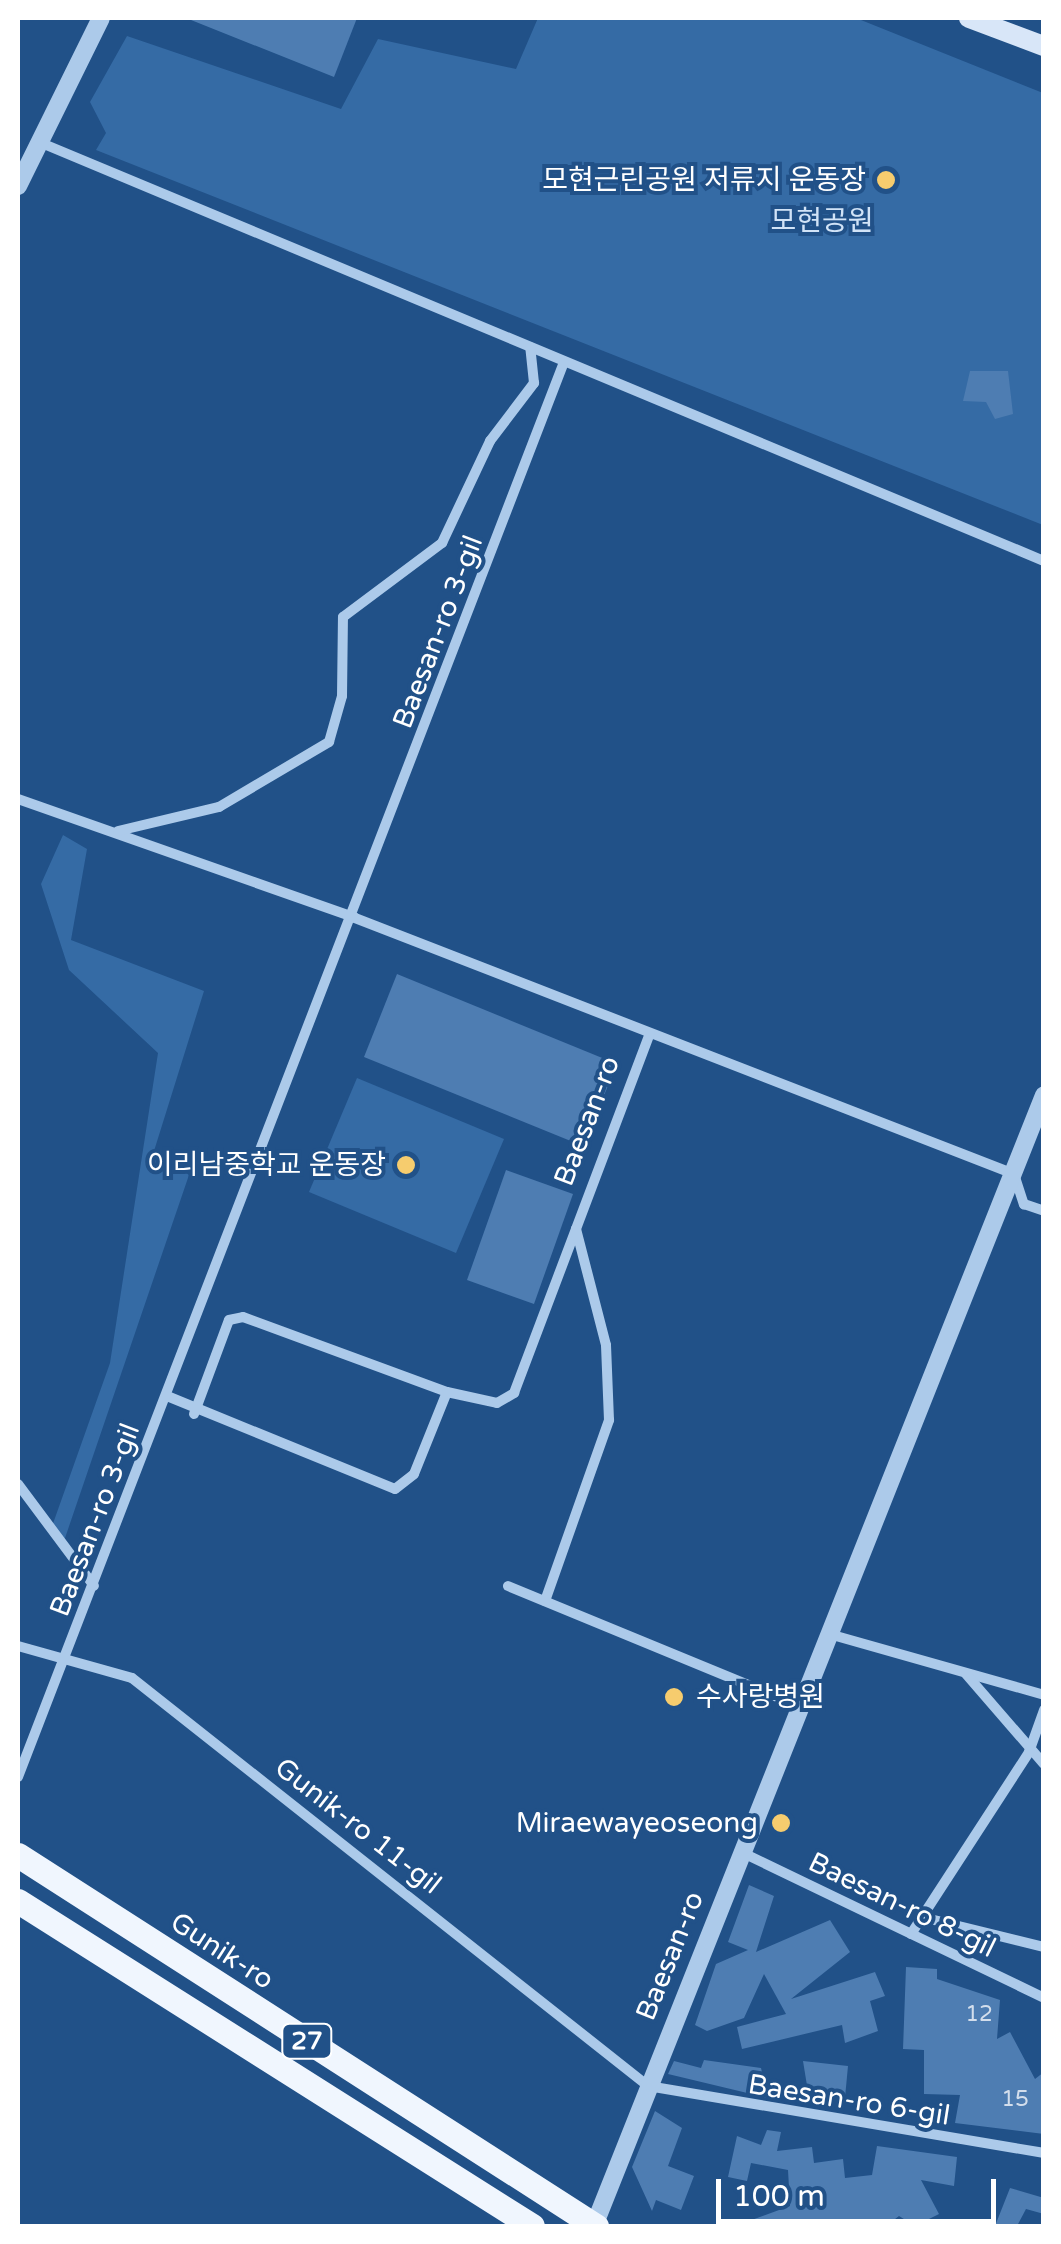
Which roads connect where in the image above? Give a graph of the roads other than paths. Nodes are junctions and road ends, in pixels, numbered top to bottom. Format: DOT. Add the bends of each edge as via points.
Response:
graph roads {
  1 [pos="101,18"];
  2 [pos="969,18"];
  3 [pos="1044,46"];
  4 [pos="39,142"];
  5 [pos="18,186"];
  6 [pos="530,347"];
  7 [pos="564,362"];
  8 [pos="1044,560"];
  9 [pos="18,801"];
  10 [pos="117,831"];
  11 [pos="355,918"];
  12 [pos="650,1034"];
  13 [pos="1044,1095"];
  14 [pos="1014,1174"];
  15 [pos="1044,1211"];
  16 [pos="576,1228"];
  17 [pos="447,1392"];
  18 [pos="167,1396"];
  19 [pos="194,1414"];
  20 [pos="18,1484"];
  21 [pos="94,1586"];
  22 [pos="508,1586"];
  23 [pos="545,1601"];
  24 [pos="829,1634"];
  25 [pos="18,1646"];
  26 [pos="65,1661"];
  27 [pos="964,1673"];
  28 [pos="1044,1695"];
  29 [pos="798,1706"];
  30 [pos="1044,1710"];
  31 [pos="1028,1752"];
  32 [pos="1044,1764"];
  33 [pos="18,1777"];
  34 [pos="741,1852"];
  35 [pos="18,1855"];
  36 [pos="18,1901"];
  37 [pos="922,1917"];
  38 [pos="911,1934"];
  39 [pos="1044,1947"];
  40 [pos="1044,1998"];
  41 [pos="648,2086"];
  42 [pos="1044,2153"];
  43 [pos="532,2226"];
  44 [pos="595,2226"];
  1 -- 4 [label="street"];
  2 -- 3 [label="main road"];
  4 -- 5 [label="street"];
  4 -- 6 [label="street"];
  6 -- 7 [label="street"];
  6 -- 10 [label="street" via="534,383 490,441 442,543 344,617 342,696 329,742 219,808"];
  7 -- 8 [label="street"];
  7 -- 11 [label="street, Baesan-ro 3-gil"];
  9 -- 10 [label="street"];
  10 -- 11 [label="street"];
  11 -- 12 [label="street"];
  11 -- 18 [label="street, Baesan-ro 3-gil"];
  12 -- 14 [label="street, Baesan-ro"];
  12 -- 16 [label="street, Baesan-ro"];
  13 -- 14 [label="street, Baesan-ro"];
  14 -- 15 [label="street" via="1024,1204"];
  14 -- 24 [label="street, Baesan-ro"];
  16 -- 17 [label="street" via="514,1393 497,1403"];
  16 -- 23 [label="street, Baesan-ro" via="606,1345 609,1420"];
  17 -- 19 [label="street, Baesan-ro 3-gil" via="414,1474 395,1489"];
  17 -- 19 [label="street" via="243,1317 229,1320"];
  18 -- 19 [label="street, Baesan-ro 3-gil"];
  18 -- 21 [label="street, Baesan-ro 3-gil"];
  20 -- 21 [label="street"];
  21 -- 26 [label="street, Baesan-ro 3-gil"];
  22 -- 23 [label="street"];
  23 -- 29 [label="street"];
  24 -- 27 [label="street"];
  24 -- 29 [label="street, Baesan-ro"];
  25 -- 26 [label="street, Gunik-ro 11-gil"];
  26 -- 33 [label="street"];
  26 -- 41 [label="street, Gunik-ro 11-gil" via="132,1678"];
  27 -- 28 [label="street"];
  27 -- 31 [label="street"];
  29 -- 34 [label="street, Baesan-ro"];
  30 -- 31 [label="street"];
  31 -- 32 [label="street"];
  31 -- 37 [label="street"];
  34 -- 38 [label="street, Baesan-ro 8-gil"];
  34 -- 41 [label="street, Baesan-ro"];
  35 -- 44 [label="main road, Gunik-ro / 27"];
  36 -- 43 [label="main road, 27"];
  37 -- 38 [label="street"];
  37 -- 39 [label="street"];
  38 -- 40 [label="street, Baesan-ro 8-gil"];
  41 -- 42 [label="street, Baesan-ro 6-gil"];
  41 -- 44 [label="street, Baesan-ro"];
}
